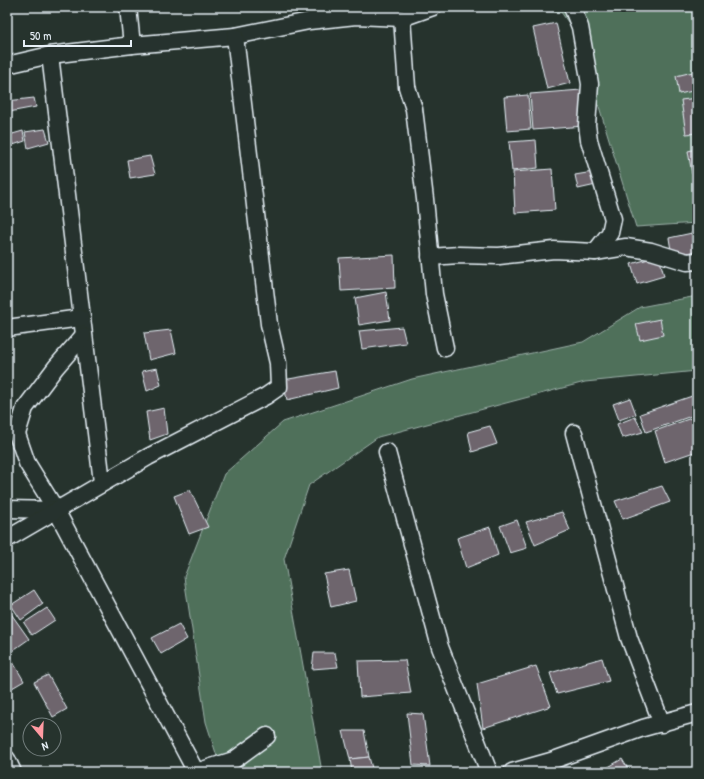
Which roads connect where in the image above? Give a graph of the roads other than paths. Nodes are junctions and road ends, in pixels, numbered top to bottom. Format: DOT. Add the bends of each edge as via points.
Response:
graph roads {
  1 [pos="128,7"];
  2 [pos="433,7"];
  3 [pos="572,7"];
  4 [pos="309,14"];
  5 [pos="402,18"];
  6 [pos="235,36"];
  7 [pos="132,45"];
  8 [pos="50,55"];
  9 [pos="7,65"];
  10 [pos="595,252"];
  11 [pos="430,258"];
  12 [pos="697,260"];
  13 [pos="81,318"];
  14 [pos="7,328"];
  15 [pos="83,336"];
  16 [pos="445,348"];
  17 [pos="574,433"];
  18 [pos="387,452"];
  19 [pos="102,482"];
  20 [pos="7,509"];
  21 [pos="56,510"];
  22 [pos="7,539"];
  23 [pos="697,713"];
  24 [pos="662,724"];
  25 [pos="267,736"];
  26 [pos="7,759"];
  27 [pos="13,772"];
  28 [pos="196,772"];
  29 [pos="489,772"];
  30 [pos="512,772"];
  1 -- 7 [label="street"];
  2 -- 5 [label="street"];
  3 -- 10 [label="street" via="580,27 590,84 587,125 589,140 613,219 610,233"];
  4 -- 5 [label="street"];
  4 -- 6 [label="street"];
  5 -- 11 [label="street" via="407,86 414,110"];
  6 -- 7 [label="street"];
  6 -- 19 [label="street" via="268,316 278,363 279,387"];
  7 -- 8 [label="street"];
  8 -- 9 [label="street"];
  8 -- 13 [label="street"];
  10 -- 11 [label="street" via="554,250 499,256 459,255"];
  10 -- 12 [label="street" via="626,246 687,262"];
  11 -- 16 [label="street"];
  13 -- 14 [label="street"];
  13 -- 15 [label="street"];
  15 -- 19 [label="street"];
  15 -- 21 [label="street" via="25,408 17,434 27,463"];
  17 -- 24 [label="street" via="629,638"];
  18 -- 29 [label="street" via="440,647"];
  19 -- 21 [label="street"];
  20 -- 21 [label="street"];
  21 -- 22 [label="street"];
  21 -- 28 [label="street"];
  23 -- 24 [label="street"];
  24 -- 30 [label="street"];
  25 -- 28 [label="street" via="234,760"];
  26 -- 27 [label="street"];
}
